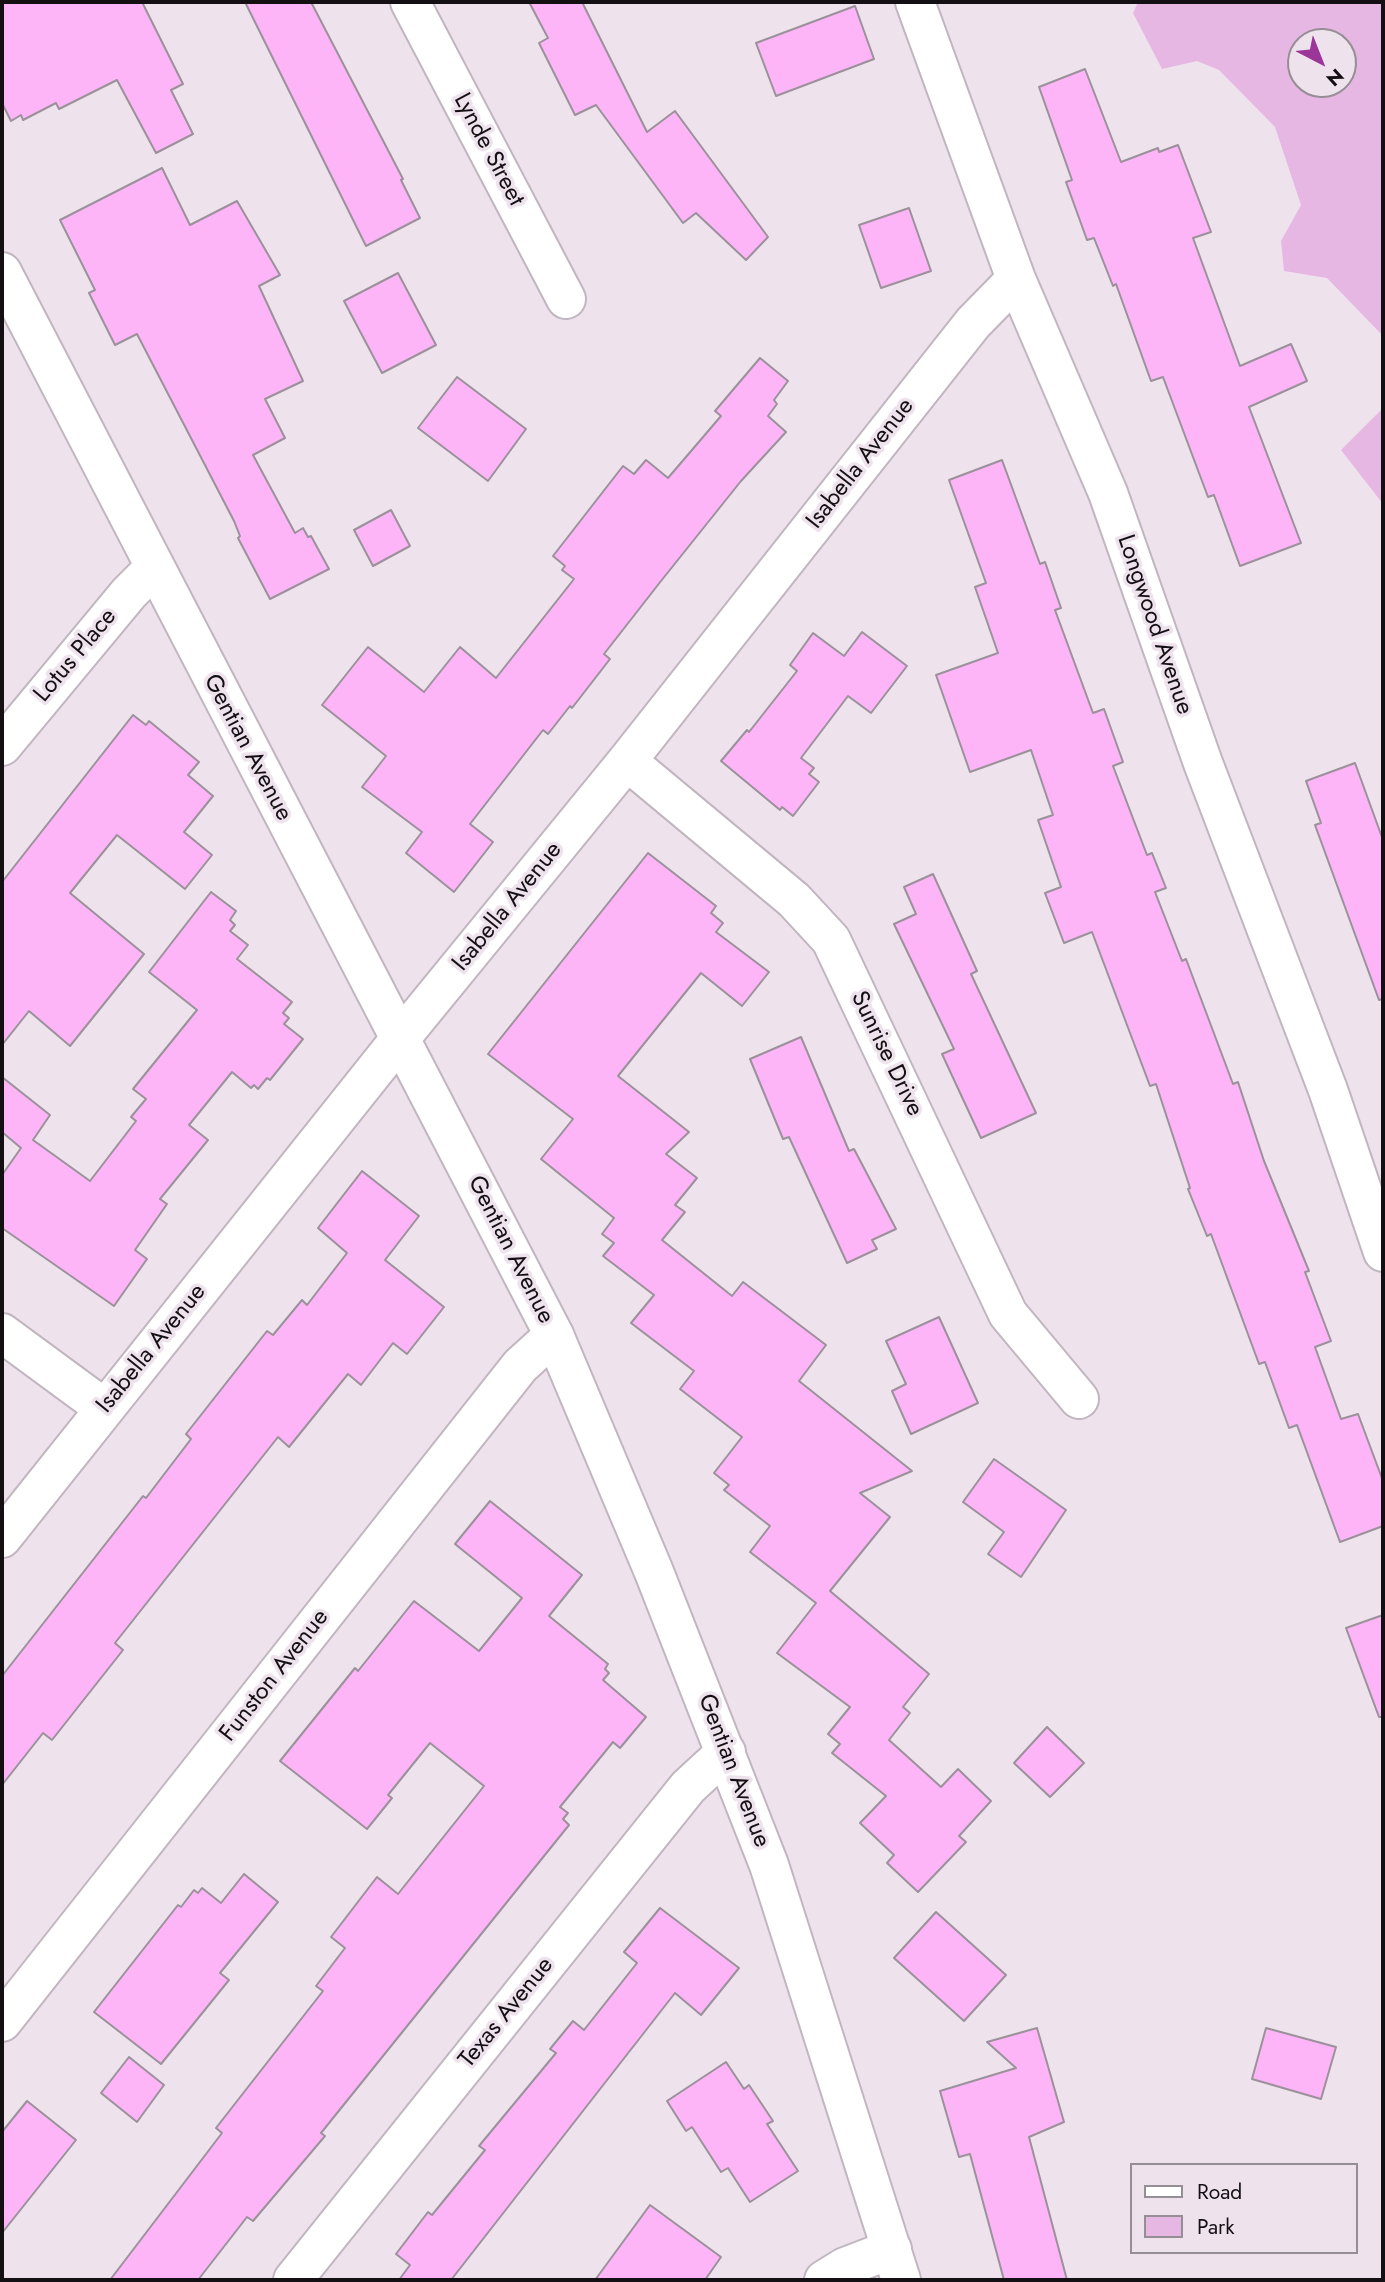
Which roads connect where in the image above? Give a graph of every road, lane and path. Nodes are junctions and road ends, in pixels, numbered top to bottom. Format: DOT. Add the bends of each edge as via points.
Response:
graph roads {
  1 [pos="410,2"];
  2 [pos="915,2"];
  3 [pos="2,272"];
  4 [pos="1016,279"];
  5 [pos="566,299"];
  6 [pos="153,569"];
  7 [pos="4,738"];
  8 [pos="627,761"];
  9 [pos="399,1040"];
  10 [pos="1383,1252"];
  11 [pos="2,1333"];
  12 [pos="554,1335"];
  13 [pos="1079,1399"];
  14 [pos="104,1408"];
  15 [pos="2,1538"];
  16 [pos="726,1752"];
  17 [pos="2,2022"];
  18 [pos="897,2265"];
  19 [pos="293,2280"];
  20 [pos="824,2280"];
  1 -- 5 [label="street, Lynde Street"];
  2 -- 4 [label="street, Longwood Avenue"];
  3 -- 6 [label="street, Gentian Avenue"];
  4 -- 8 [label="street, Isabella Avenue" via="973,323"];
  4 -- 10 [label="street, Longwood Avenue" via="1108,493"];
  6 -- 7 [label="street, Lotus Place"];
  6 -- 9 [label="street, Gentian Avenue"];
  8 -- 9 [label="street, Isabella Avenue"];
  8 -- 13 [label="street, Sunrise Drive" via="794,900 831,940 1008,1314"];
  9 -- 12 [label="street, Gentian Avenue"];
  9 -- 14 [label="street, Isabella Avenue"];
  11 -- 14 [label="street"];
  12 -- 16 [label="street, Gentian Avenue"];
  12 -- 17 [label="street, Funston Avenue" via="511,1377"];
  14 -- 15 [label="street, Isabella Avenue"];
  16 -- 18 [label="street, Gentian Avenue" via="769,1865"];
  16 -- 19 [label="street, Texas Avenue" via="688,1787"];
  18 -- 20 [label="street" via="845,2267"];
}
